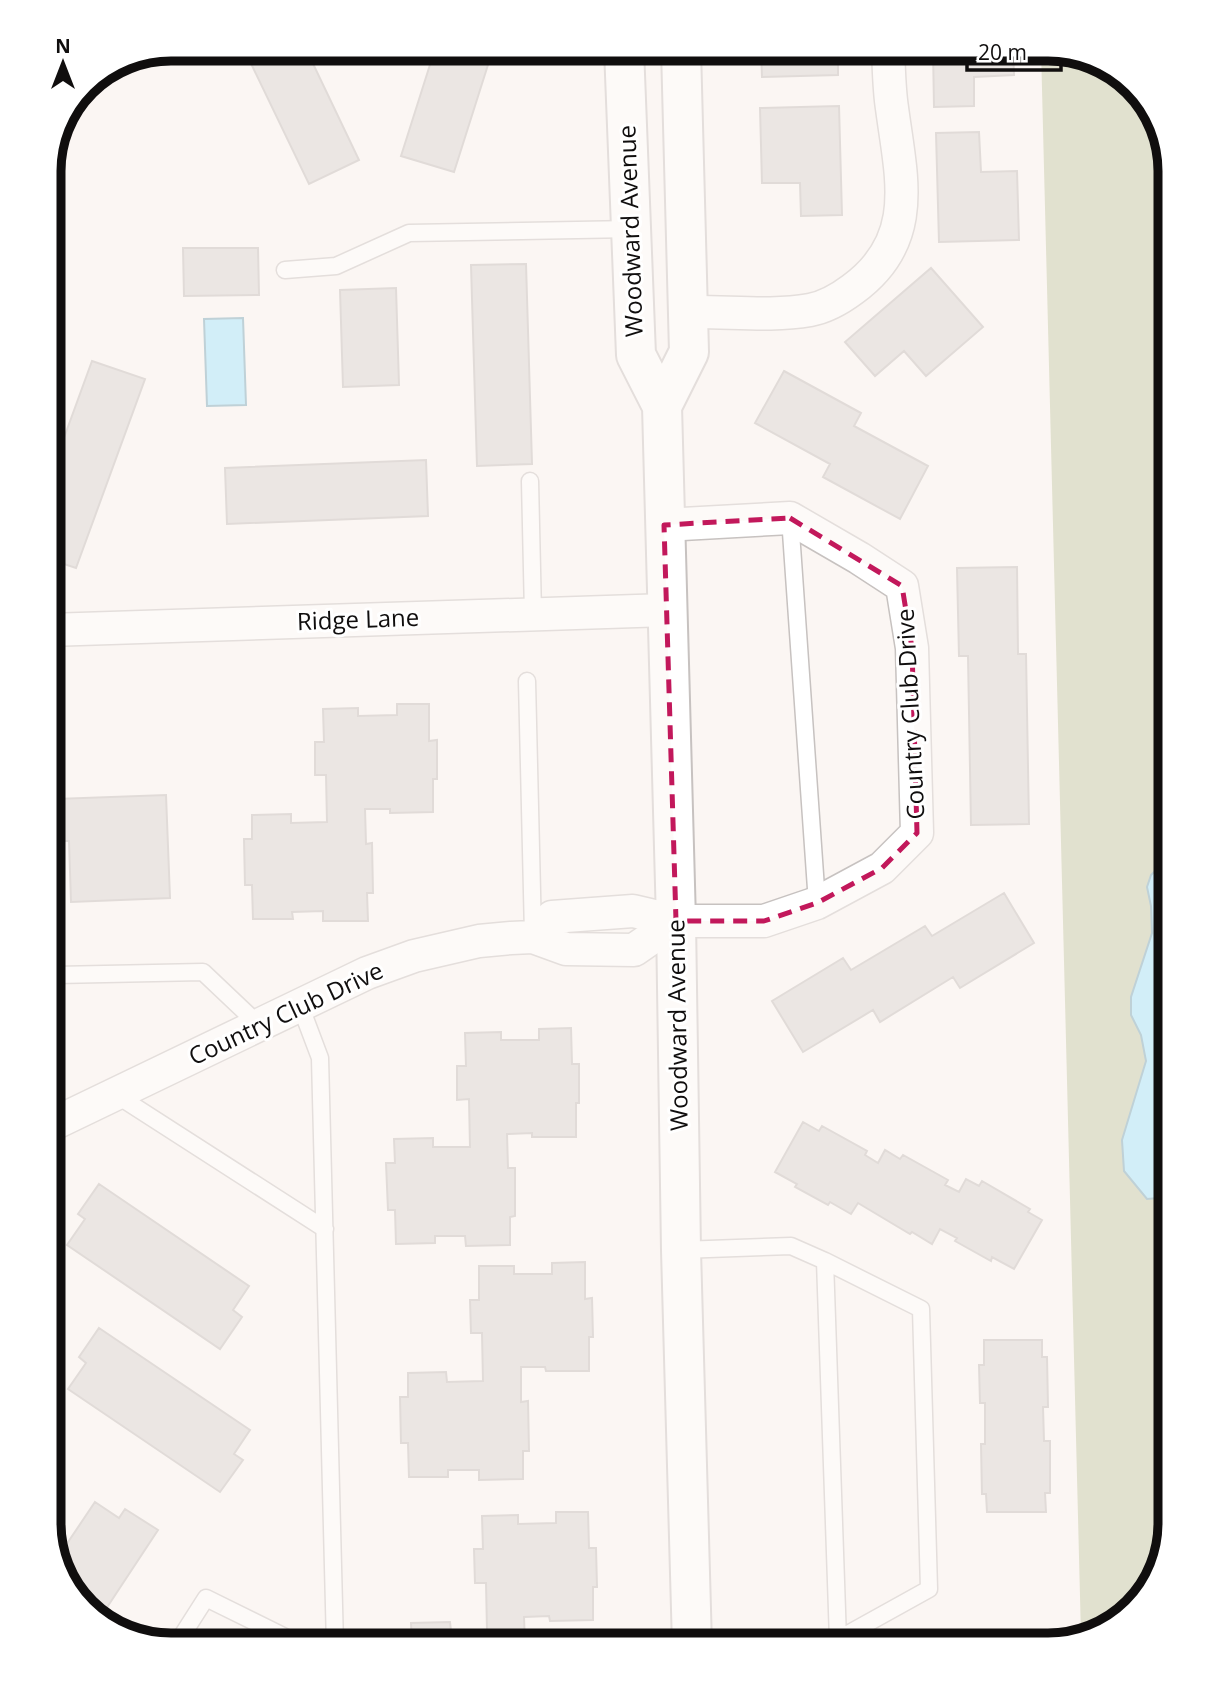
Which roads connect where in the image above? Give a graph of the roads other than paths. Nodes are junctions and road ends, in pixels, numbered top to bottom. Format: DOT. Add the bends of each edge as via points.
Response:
graph roads {
  1 [pos="625,61"];
  2 [pos="681,61"];
  3 [pos="889,61"];
  4 [pos="632,229"];
  5 [pos="285,271"];
  6 [pos="687,312"];
  7 [pos="662,406"];
  8 [pos="530,481"];
  9 [pos="790,518"];
  10 [pos="664,525"];
  11 [pos="667,610"];
  12 [pos="533,614"];
  13 [pos="61,630"];
  14 [pos="527,681"];
  15 [pos="817,902"];
  16 [pos="676,921"];
  17 [pos="533,937"];
  18 [pos="61,975"];
  19 [pos="300,1005"];
  20 [pos="259,1025"];
  21 [pos="115,1094"];
  22 [pos="61,1120"];
  23 [pos="325,1228"];
  24 [pos="681,1250"];
  25 [pos="825,1261"];
  26 [pos="184,1633"];
  27 [pos="257,1633"];
  28 [pos="335,1633"];
  29 [pos="692,1633"];
  30 [pos="833,1633"];
  31 [pos="851,1633"];
  1 -- 4 [label="main road, Woodward Avenue"];
  2 -- 6 [label="main road, Woodward Avenue"];
  3 -- 6 [label="street" via="903,201 897,231 884,257 865,280 841,298 813,309"];
  4 -- 5 [label="lane" via="410,233 336,266"];
  4 -- 7 [label="main road, Woodward Avenue" via="636,355"];
  6 -- 7 [label="main road, Woodward Avenue" via="689,352"];
  7 -- 10 [label="main road, Woodward Avenue"];
  8 -- 12 [label="lane"];
  9 -- 10 [label="street"];
  9 -- 15 [label="lane"];
  9 -- 15 [label="street, Country Club Drive" via="902,586 912,648 917,833 882,868"];
  10 -- 11 [label="main road, Woodward Avenue"];
  11 -- 12 [label="street, Ridge Lane"];
  11 -- 16 [label="main road, Woodward Avenue"];
  12 -- 13 [label="street, Ridge Lane"];
  14 -- 17 [label="lane"];
  15 -- 16 [label="street, Country Club Drive" via="764,921"];
  16 -- 17 [label="street, Country Club Drive" via="633,911 552,917"];
  16 -- 24 [label="main road, Woodward Avenue"];
  17 -- 19 [label="street, Country Club Drive" via="479,941 414,956"];
  18 -- 20 [label="lane" via="203,972"];
  19 -- 20 [label="street, Country Club Drive"];
  19 -- 23 [label="lane" via="320,1058"];
  20 -- 21 [label="street, Country Club Drive"];
  21 -- 22 [label="street, Country Club Drive"];
  21 -- 23 [label="lane"];
  23 -- 28 [label="lane"];
  24 -- 25 [label="lane" via="791,1246"];
  24 -- 29 [label="main road, Woodward Avenue"];
  25 -- 30 [label="lane"];
  25 -- 31 [label="lane" via="921,1309 929,1589"];
  26 -- 27 [label="lane" via="206,1598"];
}
